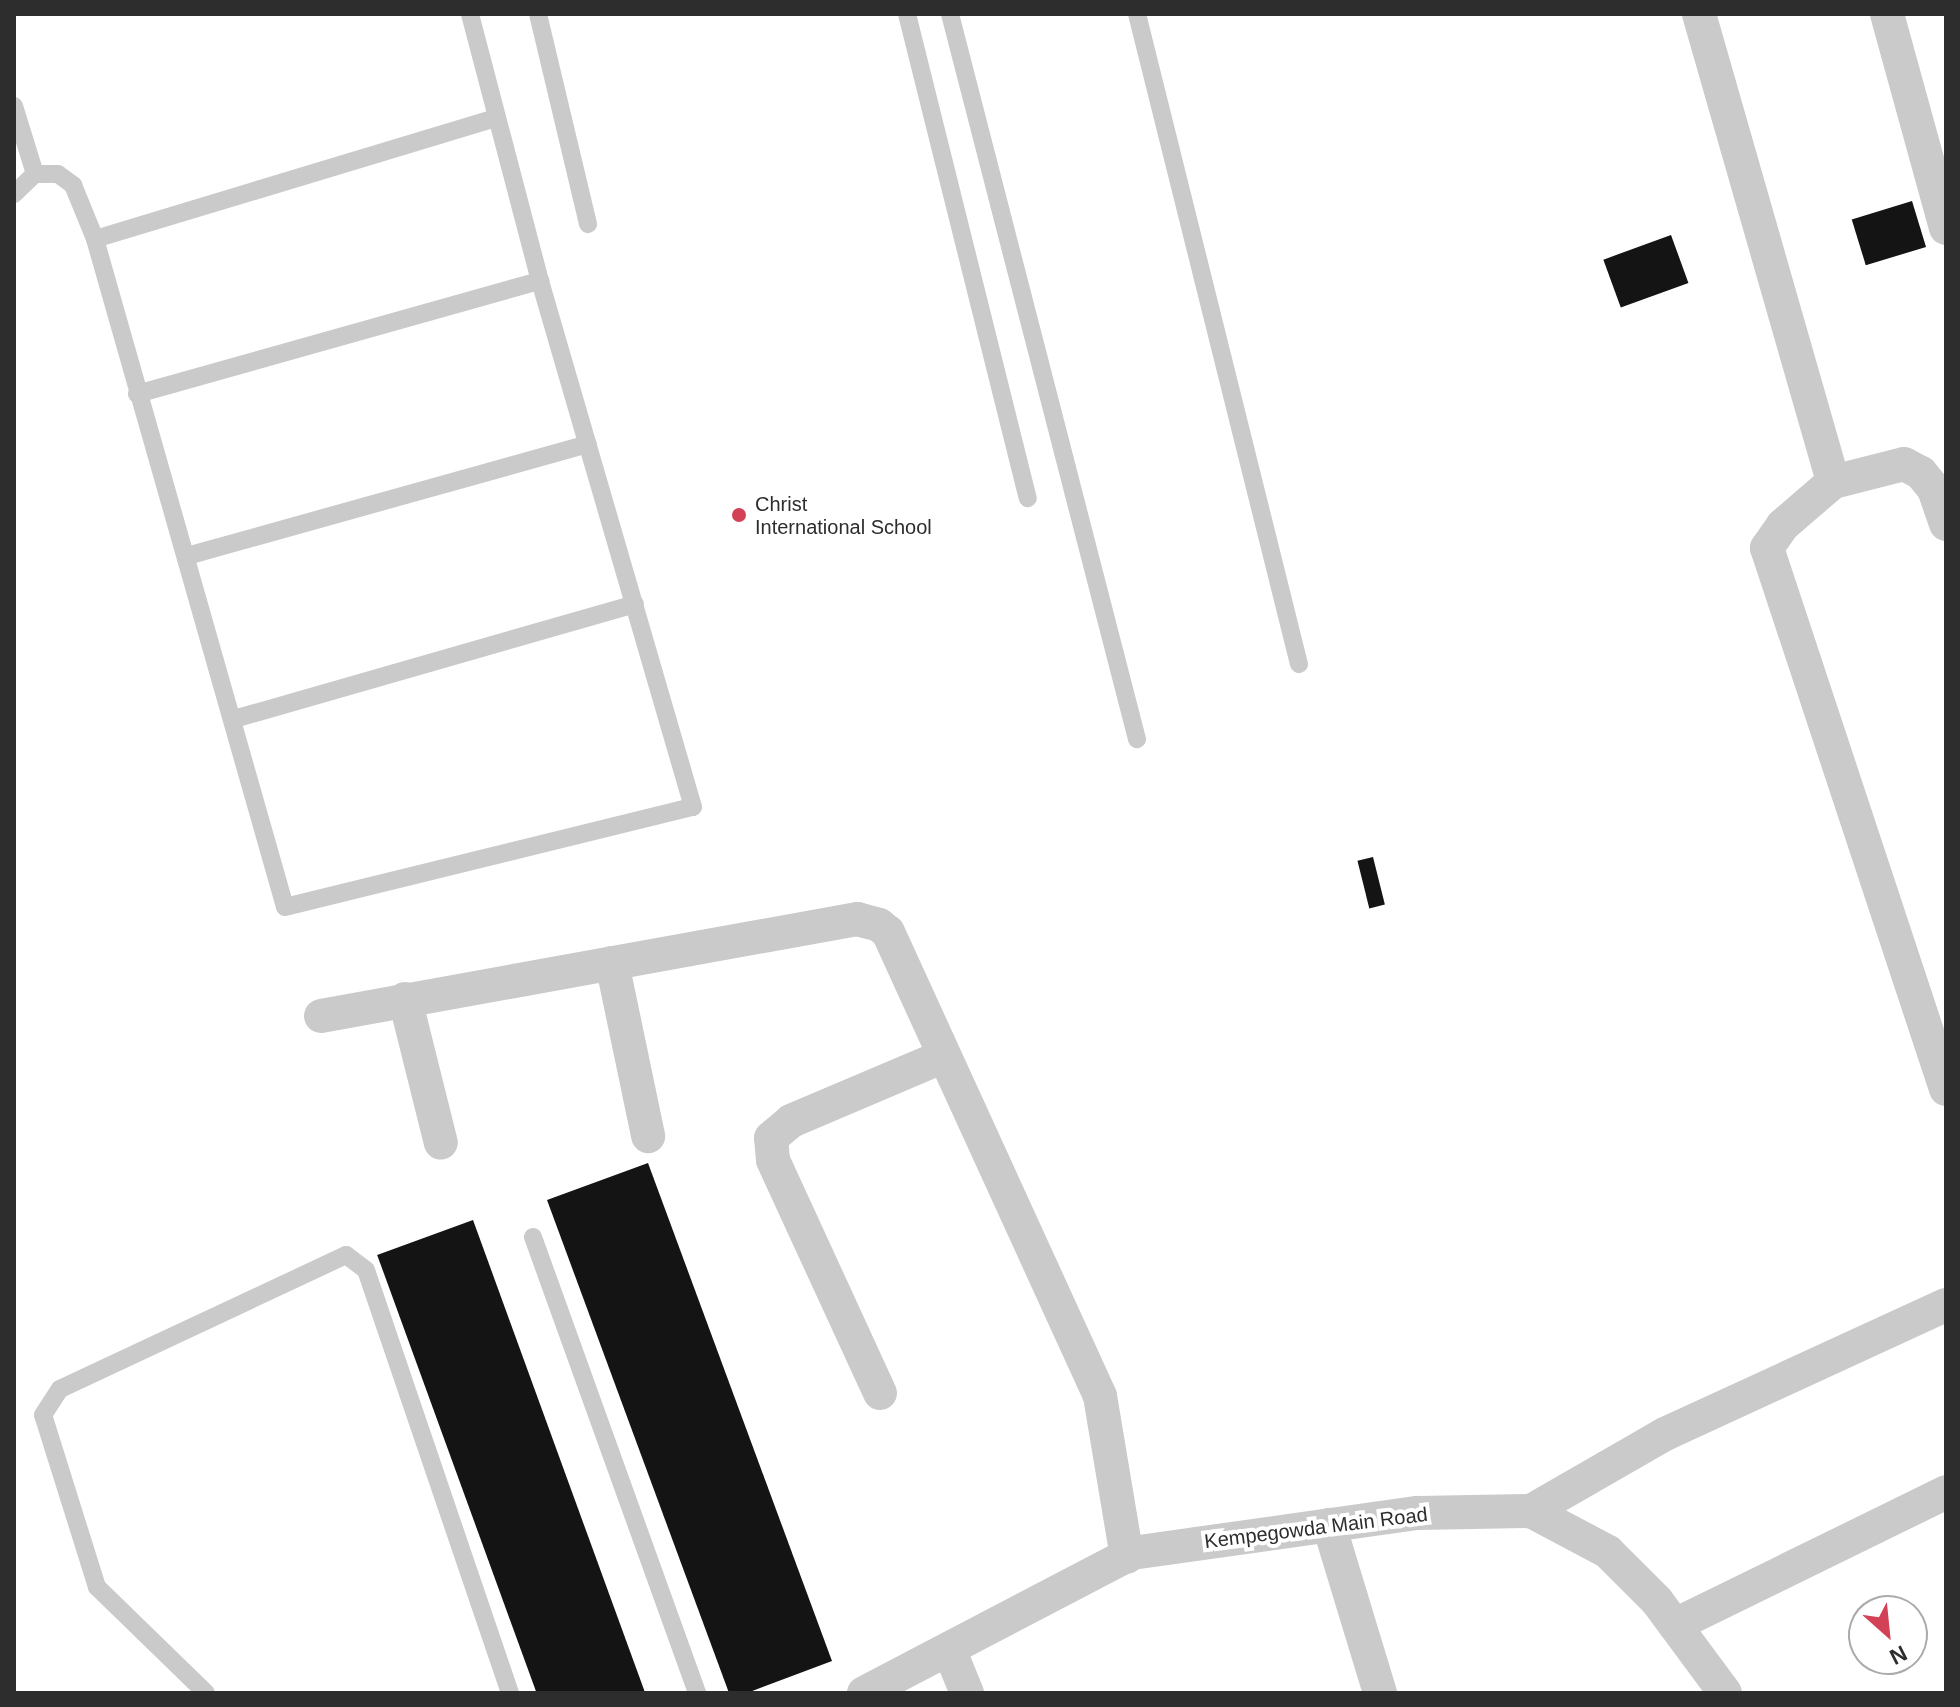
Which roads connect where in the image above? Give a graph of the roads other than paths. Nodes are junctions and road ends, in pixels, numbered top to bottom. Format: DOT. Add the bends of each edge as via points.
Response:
graph roads {
  1 [pos="470,14"];
  2 [pos="538,14"];
  3 [pos="907,14"];
  4 [pos="950,14"];
  5 [pos="1137,14"];
  6 [pos="1699,14"];
  7 [pos="1887,14"];
  8 [pos="14,106"];
  9 [pos="496,118"];
  10 [pos="35,174"];
  11 [pos="14,194"];
  12 [pos="588,224"];
  13 [pos="1946,228"];
  14 [pos="95,239"];
  15 [pos="540,281"];
  16 [pos="137,394"];
  17 [pos="588,444"];
  18 [pos="1833,482"];
  19 [pos="1028,498"];
  20 [pos="1946,524"];
  21 [pos="187,556"];
  22 [pos="635,604"];
  23 [pos="1299,664"];
  24 [pos="234,719"];
  25 [pos="1137,739"];
  26 [pos="612,963"];
  27 [pos="405,999"];
  28 [pos="321,1016"];
  29 [pos="942,1057"];
  30 [pos="1946,1089"];
  31 [pos="648,1136"];
  32 [pos="441,1143"];
  33 [pos="533,1237"];
  34 [pos="1946,1305"];
  35 [pos="880,1393"];
  36 [pos="1946,1492"];
  37 [pos="1531,1511"];
  38 [pos="1329,1525"];
  39 [pos="1127,1557"];
  40 [pos="1675,1625"];
  41 [pos="949,1649"];
  42 [pos="206,1693"];
  43 [pos="510,1693"];
  44 [pos="697,1693"];
  45 [pos="864,1693"];
  46 [pos="967,1693"];
  47 [pos="1380,1693"];
  48 [pos="1725,1693"];
  1 -- 9 [label="lane"];
  2 -- 12 [label="lane"];
  3 -- 19 [label="lane"];
  4 -- 25 [label="lane"];
  5 -- 23 [label="lane"];
  6 -- 18 [label="street"];
  7 -- 13 [label="street"];
  8 -- 10 [label="lane"];
  9 -- 14 [label="lane"];
  9 -- 15 [label="lane"];
  10 -- 11 [label="lane"];
  10 -- 14 [label="lane" via="58,174 73,185"];
  14 -- 16 [label="lane"];
  15 -- 16 [label="lane"];
  15 -- 17 [label="lane"];
  16 -- 21 [label="lane"];
  17 -- 21 [label="lane"];
  17 -- 22 [label="lane"];
  18 -- 20 [label="street" via="1904,464 1934,489"];
  18 -- 30 [label="street" via="1783,525 1767,548"];
  21 -- 24 [label="lane"];
  22 -- 24 [label="lane"];
  22 -- 24 [label="lane" via="693,807 285,907"];
  26 -- 27 [label="street"];
  26 -- 29 [label="street" via="869,920 888,932"];
  26 -- 31 [label="street"];
  27 -- 28 [label="street"];
  27 -- 32 [label="street"];
  29 -- 35 [label="street" via="791,1121 771,1138 773,1160"];
  29 -- 39 [label="street" via="1100,1396"];
  33 -- 44 [label="lane"];
  34 -- 37 [label="street, Kempegowda Main Road" via="1665,1434"];
  36 -- 40 [label="street"];
  37 -- 38 [label="street, Kempegowda Main Road" via="1417,1513"];
  37 -- 40 [label="street" via="1608,1552"];
  38 -- 39 [label="street, Kempegowda Main Road"];
  38 -- 47 [label="street"];
  39 -- 41 [label="street, Kempegowda Main Road"];
  40 -- 48 [label="street"];
  41 -- 45 [label="street, Kempegowda Main Road"];
  41 -- 46 [label="street"];
  42 -- 43 [label="lane" via="97,1587 43,1415 60,1389 346,1255 366,1270"];
}
